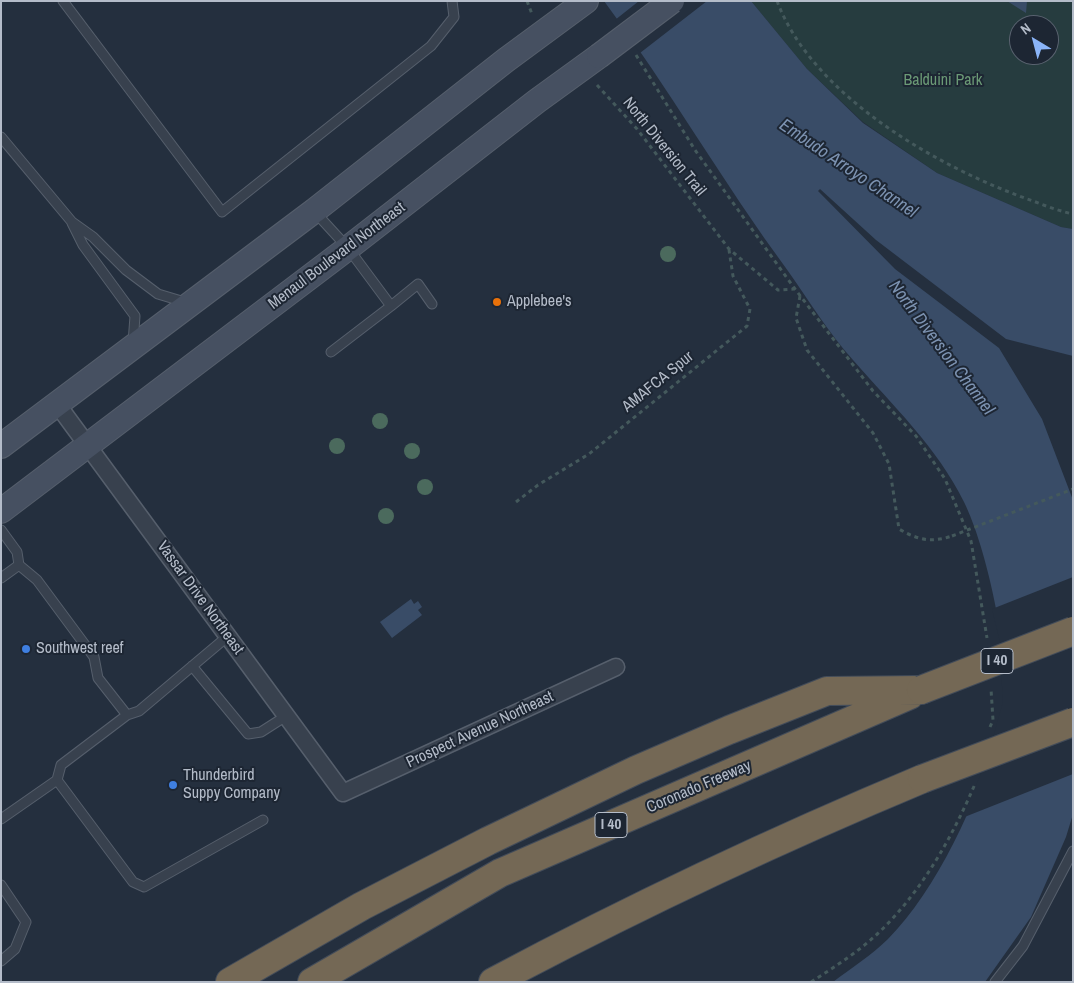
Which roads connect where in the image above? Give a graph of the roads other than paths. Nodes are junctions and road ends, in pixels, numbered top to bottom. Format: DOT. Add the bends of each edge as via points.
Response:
graph roads {
  1 [pos="63,1"];
  2 [pos="452,1"];
  3 [pos="672,1"];
  4 [pos="577,8"];
  5 [pos="1,137"];
  6 [pos="314,211"];
  7 [pos="71,220"];
  8 [pos="348,248"];
  9 [pos="191,304"];
  10 [pos="432,304"];
  11 [pos="391,306"];
  12 [pos="133,347"];
  13 [pos="331,352"];
  14 [pos="58,404"];
  15 [pos="88,445"];
  16 [pos="1,446"];
  17 [pos="1,511"];
  18 [pos="1,530"];
  19 [pos="19,565"];
  20 [pos="1,578"];
  21 [pos="1073,631"];
  22 [pos="228,636"];
  23 [pos="192,666"];
  24 [pos="616,667"];
  25 [pos="921,690"];
  26 [pos="127,715"];
  27 [pos="286,716"];
  28 [pos="1073,722"];
  29 [pos="57,780"];
  30 [pos="343,793"];
  31 [pos="1,819"];
  32 [pos="263,820"];
  33 [pos="1073,850"];
  34 [pos="1,885"];
  35 [pos="1,960"];
  36 [pos="230,982"];
  37 [pos="312,982"];
  38 [pos="493,982"];
  39 [pos="995,982"];
  1 -- 2 [label="lane" via="222,212 431,46 454,17"];
  3 -- 8 [label="main road, Menaul Boulevard Northeast, bridge" via="536,101"];
  4 -- 6 [label="main road"];
  5 -- 7 [label="lane"];
  6 -- 8 [label="lane"];
  6 -- 9 [label="main road"];
  7 -- 9 [label="lane" via="158,294"];
  7 -- 12 [label="lane" via="83,245 135,316"];
  8 -- 11 [label="lane"];
  8 -- 15 [label="main road, Menaul Boulevard Northeast"];
  9 -- 12 [label="main road"];
  10 -- 11 [label="lane" via="418,284"];
  11 -- 13 [label="lane"];
  12 -- 14 [label="main road"];
  14 -- 15 [label="street, Vassar Drive Northeast"];
  14 -- 16 [label="main road"];
  15 -- 17 [label="main road, Menaul Boulevard Northeast"];
  15 -- 22 [label="street, Vassar Drive Northeast"];
  18 -- 19 [label="lane" via="17,552"];
  19 -- 20 [label="lane"];
  19 -- 26 [label="lane" via="36,580 94,656 98,678"];
  21 -- 25 [label="highway, Coronado Freeway / I 40, bridge"];
  22 -- 23 [label="lane"];
  22 -- 27 [label="street, Vassar Drive Northeast"];
  23 -- 26 [label="lane" via="139,711"];
  23 -- 27 [label="lane" via="248,734 261,732"];
  24 -- 30 [label="street, Prospect Avenue Northeast"];
  25 -- 36 [label="highway" via="827,691 729,730 627,774 488,841 362,906"];
  25 -- 37 [label="highway, Coronado Freeway / I 40" via="500,873"];
  26 -- 29 [label="lane" via="61,765"];
  27 -- 30 [label="street, Vassar Drive Northeast"];
  28 -- 38 [label="highway, bridge" via="843,812 596,927"];
  29 -- 31 [label="lane"];
  29 -- 32 [label="lane" via="133,882 144,887"];
  33 -- 39 [label="lane" via="1023,946"];
  34 -- 35 [label="lane" via="26,922 15,949"];
}
